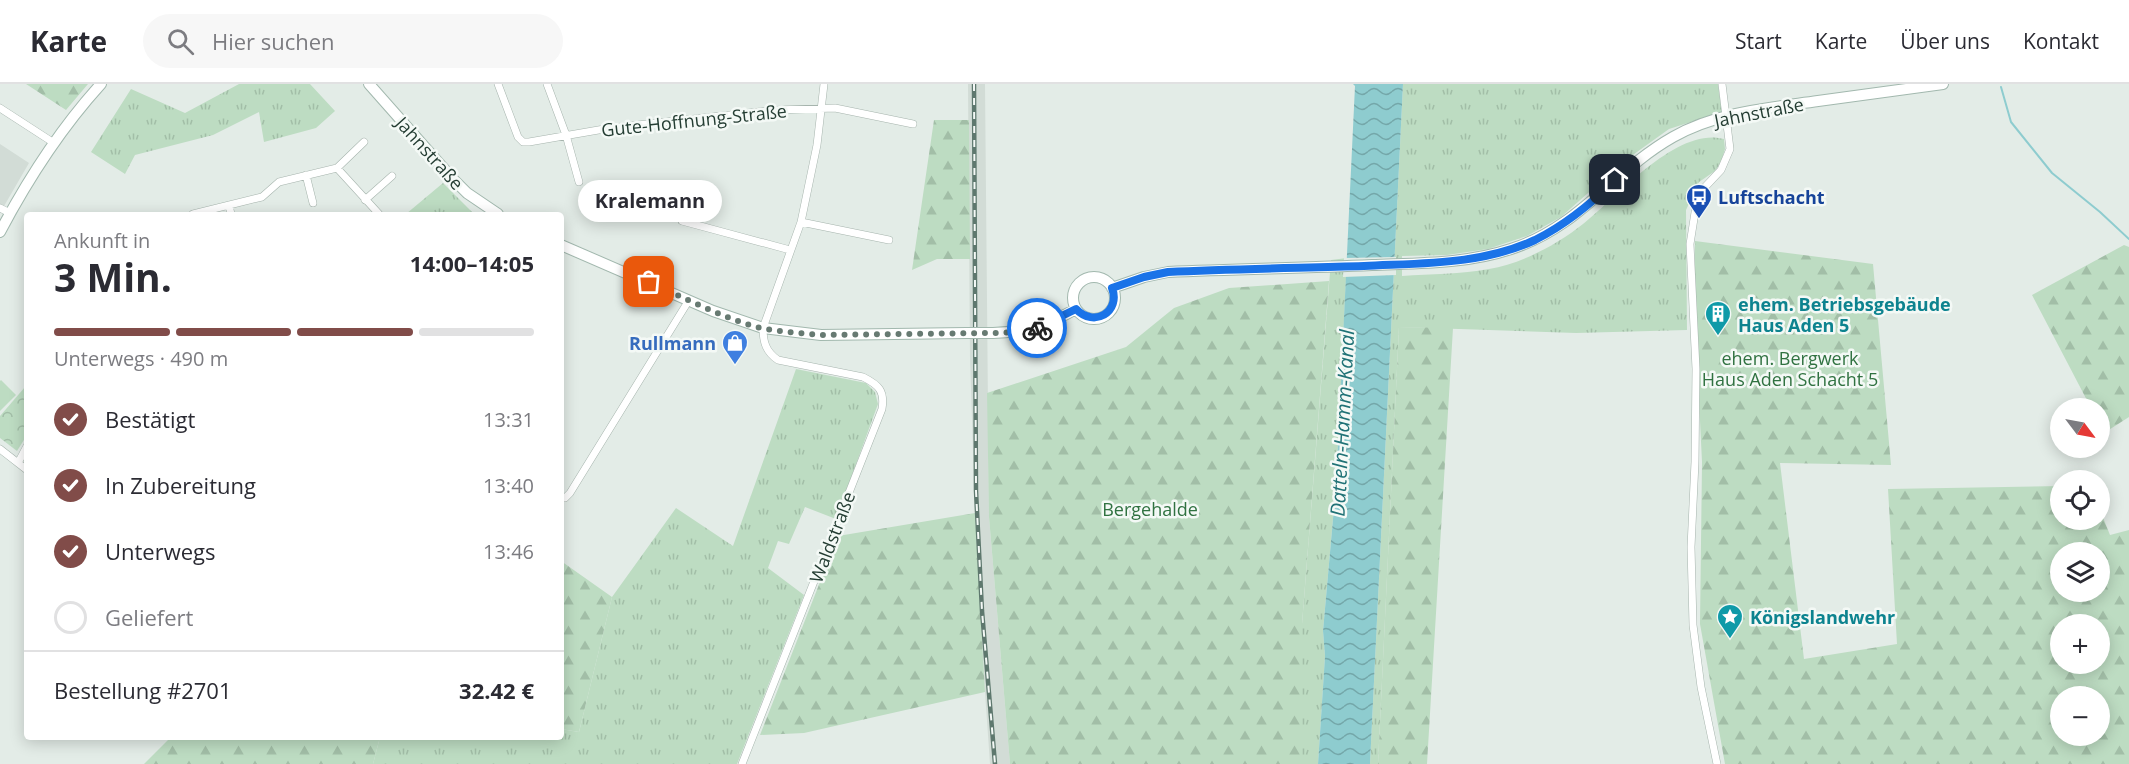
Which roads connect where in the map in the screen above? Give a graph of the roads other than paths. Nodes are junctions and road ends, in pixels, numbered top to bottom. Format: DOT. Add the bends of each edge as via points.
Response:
graph roads {
  1 [pos="102,84"];
  2 [pos="369,84"];
  3 [pos="498,84"];
  4 [pos="547,84"];
  5 [pos="824,84"];
  6 [pos="1722,84"];
  7 [pos="1943,84"];
  8 [pos="0,108"];
  9 [pos="822,108"];
  10 [pos="1727,116"];
  11 [pos="913,124"];
  12 [pos="566,135"];
  13 [pos="364,142"];
  14 [pos="54,143"];
  15 [pos="337,168"];
  16 [pos="306,175"];
  17 [pos="393,176"];
  18 [pos="579,182"];
  19 [pos="365,200"];
  20 [pos="313,203"];
  21 [pos="229,205"];
  22 [pos="5,210"];
  23 [pos="201,212"];
  24 [pos="231,212"];
  25 [pos="377,212"];
  26 [pos="491,212"];
  27 [pos="682,221"];
  28 [pos="801,222"];
  29 [pos="0,232"];
  30 [pos="889,240"];
  31 [pos="564,246"];
  32 [pos="790,250"];
  33 [pos="1112,288"];
  34 [pos="689,300"];
  35 [pos="1076,309"];
  36 [pos="763,328"];
  37 [pos="0,449"];
  38 [pos="24,452"];
  39 [pos="18,463"];
  40 [pos="24,468"];
  41 [pos="564,498"];
  42 [pos="742,764"];
  43 [pos="1717,764"];
  1 -- 14 [label="main road"];
  2 -- 26 [label="main road, Jahnstraße" via="453,179"];
  3 -- 12 [label="street, Gute-Hoffnung-Straße" via="518,138 523,142"];
  4 -- 12 [label="street"];
  5 -- 9 [label="street"];
  6 -- 10 [label="street"];
  7 -- 10 [label="main road, Jahnstraße"];
  8 -- 14 [label="street"];
  9 -- 11 [label="street, Gute-Hoffnung-Straße"];
  9 -- 12 [label="street, Gute-Hoffnung-Straße" via="734,113"];
  9 -- 28 [label="street"];
  10 -- 33 [label="main road, Jahnstraße" via="1658,146 1570,219 1533,240 1491,255 1404,264 1168,272"];
  10 -- 43 [label="street" via="1730,149 1721,170 1696,206 1690,244 1696,369 1693,625"];
  12 -- 18 [label="street"];
  13 -- 15 [label="street"];
  14 -- 22 [label="main road"];
  15 -- 16 [label="street"];
  15 -- 19 [label="street"];
  16 -- 20 [label="street"];
  16 -- 21 [label="street" via="279,182 262,197"];
  17 -- 19 [label="street"];
  19 -- 25 [label="street"];
  21 -- 23 [label="street"];
  21 -- 24 [label="street"];
  22 -- 29 [label="main road"];
  27 -- 32 [label="street"];
  28 -- 30 [label="street"];
  28 -- 32 [label="street"];
  31 -- 34 [label="main road"];
  32 -- 36 [label="street"];
  33 -- 35 [label="main road" via="1112,307 1102,316 1085,317"];
  33 -- 35 [label="main road" via="1103,279 1085,278 1074,292"];
  34 -- 36 [label="main road"];
  34 -- 41 [label="street" via="570,494"];
  35 -- 36 [label="main road, bridge" via="1037,328 1016,332 821,335"];
  36 -- 42 [label="street, Waldstraße" via="769,353 778,360 863,377 874,382 884,398"];
  37 -- 39 [label="street"];
  38 -- 39 [label="street"];
  39 -- 40 [label="street"];
}
